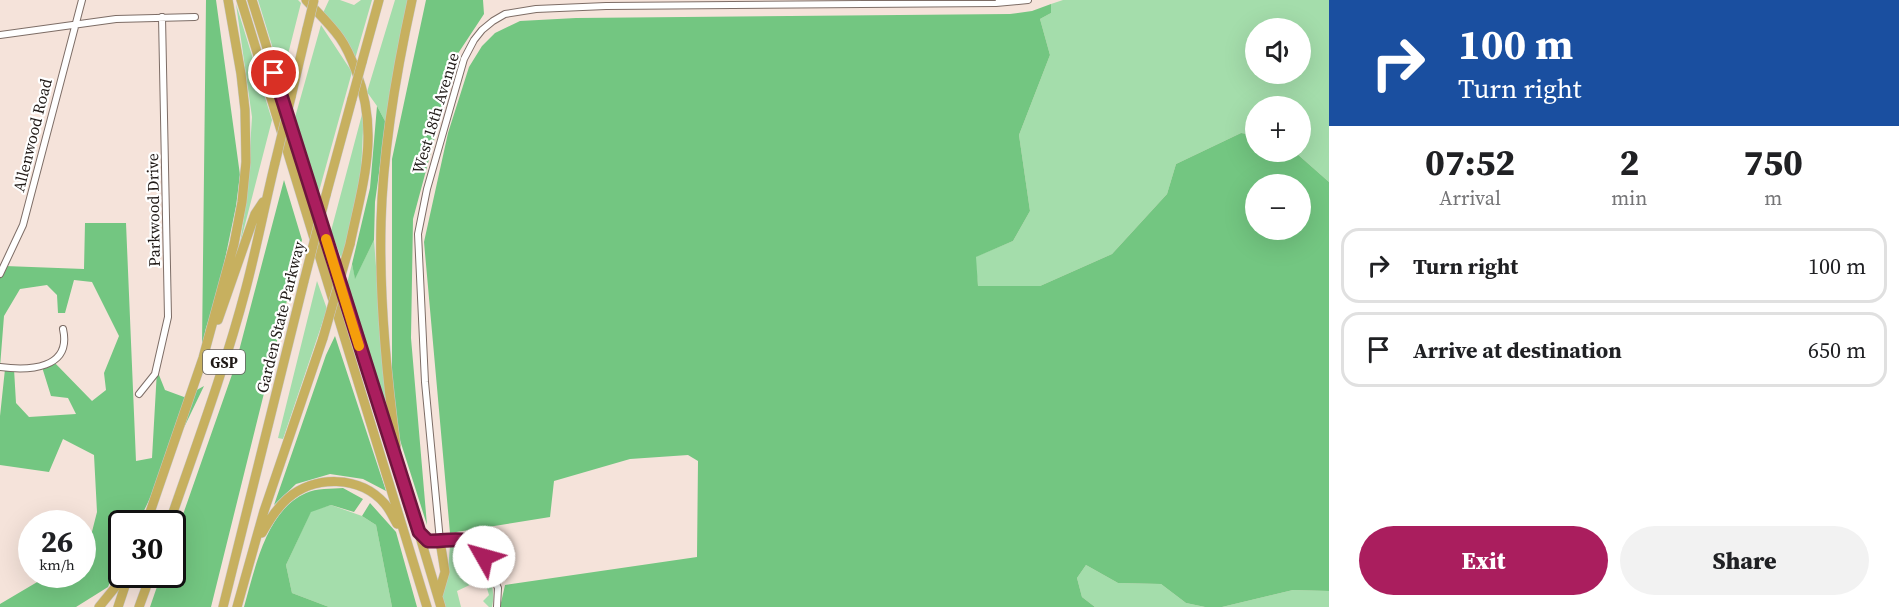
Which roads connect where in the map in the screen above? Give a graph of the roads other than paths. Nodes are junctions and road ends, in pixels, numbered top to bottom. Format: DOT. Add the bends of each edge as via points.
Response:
graph roads {
  1 [pos="82,0"];
  2 [pos="228,0"];
  3 [pos="241,0"];
  4 [pos="252,0"];
  5 [pos="306,0"];
  6 [pos="314,0"];
  7 [pos="380,0"];
  8 [pos="412,0"];
  9 [pos="1028,0"];
  10 [pos="914,2"];
  11 [pos="722,3"];
  12 [pos="162,17"];
  13 [pos="195,17"];
  14 [pos="75,24"];
  15 [pos="0,35"];
  16 [pos="267,198"];
  17 [pos="0,274"];
  18 [pos="63,328"];
  19 [pos="203,358"];
  20 [pos="0,367"];
  21 [pos="139,394"];
  22 [pos="397,460"];
  23 [pos="151,510"];
  24 [pos="174,510"];
  25 [pos="419,532"];
  26 [pos="440,541"];
  27 [pos="255,546"];
  28 [pos="411,556"];
  29 [pos="115,588"];
  30 [pos="123,588"];
  31 [pos="145,588"];
  32 [pos="438,596"];
  33 [pos="99,607"];
  34 [pos="118,607"];
  35 [pos="139,607"];
  36 [pos="223,607"];
  37 [pos="237,607"];
  38 [pos="427,607"];
  39 [pos="441,607"];
  40 [pos="497,607"];
  1 -- 14 [label="street, Allenwood Road"];
  2 -- 19 [label="highway" via="243,92 246,162 234,244"];
  3 -- 28 [label="highway"];
  4 -- 22 [label="highway"];
  5 -- 27 [label="highway, bridge" via="346,48 365,98 368,150 350,244"];
  6 -- 16 [label="highway, GSP, bridge"];
  7 -- 36 [label="highway, Garden State Parkway, bridge" via="326,195"];
  8 -- 22 [label="highway" via="393,96 381,221 383,320"];
  9 -- 10 [label="street, West 18th Avenue"];
  10 -- 11 [label="street, West 18th Avenue"];
  11 -- 26 [label="street, West 18th Avenue" via="522,10 493,21 470,46 427,189 418,234 425,382"];
  12 -- 13 [label="street"];
  12 -- 14 [label="street"];
  12 -- 21 [label="street, Parkwood Drive" via="168,317 155,374"];
  14 -- 15 [label="street"];
  14 -- 17 [label="street, Allenwood Road" via="23,225"];
  16 -- 19 [label="highway" via="255,214"];
  16 -- 24 [label="highway, GSP" via="234,330"];
  18 -- 20 [label="street" via="63,348 52,362 37,367"];
  19 -- 23 [label="highway"];
  22 -- 25 [label="highway"];
  25 -- 26 [label="highway" via="428,541"];
  25 -- 32 [label="highway"];
  26 -- 32 [label="highway" via="444,578"];
  26 -- 40 [label="street" via="466,540 480,550 498,588"];
  27 -- 28 [label="highway" via="289,497 309,486 339,481 368,490 385,504"];
  27 -- 37 [label="highway"];
  28 -- 38 [label="highway"];
  29 -- 33 [label="highway"];
  30 -- 34 [label="highway"];
  31 -- 35 [label="highway"];
  32 -- 39 [label="highway"];
}
